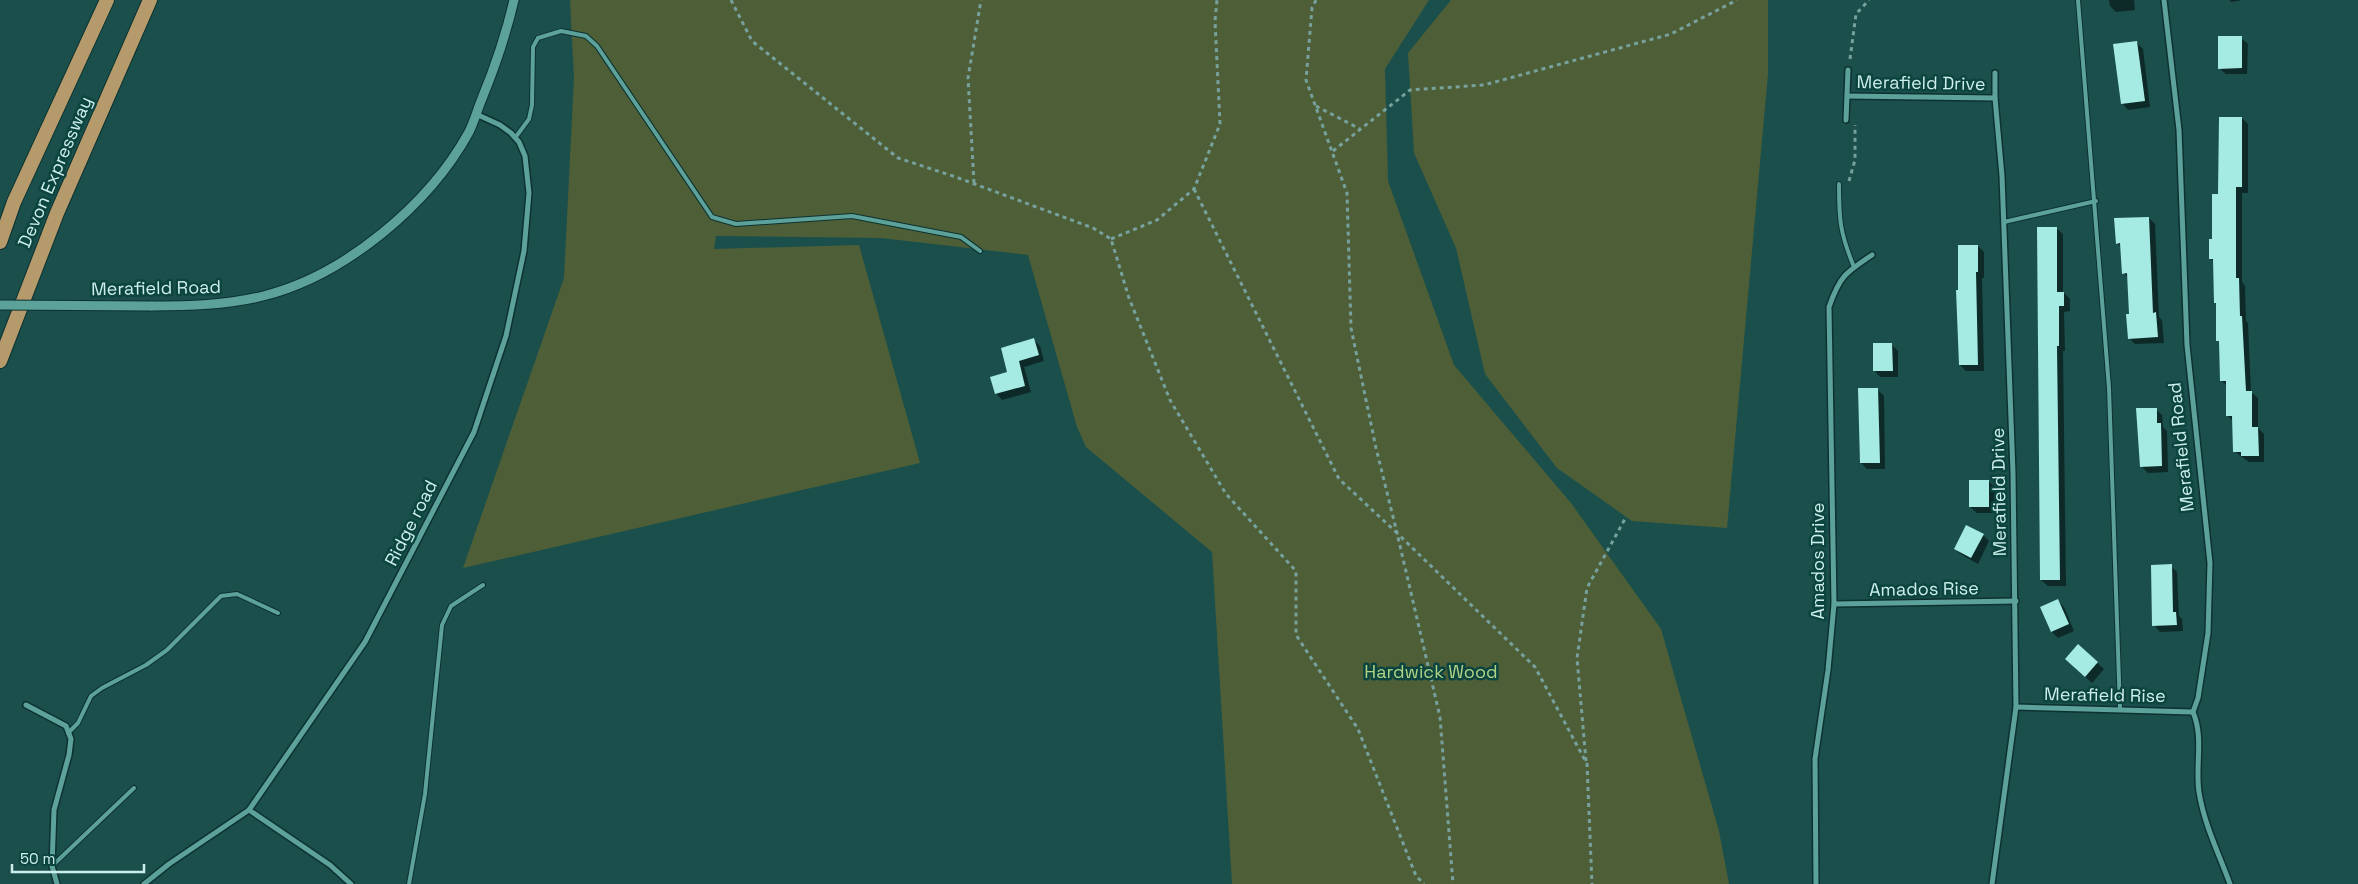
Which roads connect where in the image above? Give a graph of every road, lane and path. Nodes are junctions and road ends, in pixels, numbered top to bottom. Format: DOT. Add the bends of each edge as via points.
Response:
graph roads {
  1 [pos="107,0"];
  2 [pos="150,0"];
  3 [pos="514,0"];
  4 [pos="731,0"];
  5 [pos="981,0"];
  6 [pos="1217,0"];
  7 [pos="1316,0"];
  8 [pos="1737,0"];
  9 [pos="1869,0"];
  10 [pos="2078,0"];
  11 [pos="2164,0"];
  12 [pos="1848,70"];
  13 [pos="1995,73"];
  14 [pos="1847,96"];
  15 [pos="1995,98"];
  16 [pos="1316,106"];
  17 [pos="476,114"];
  18 [pos="1846,120"];
  19 [pos="1360,129"];
  20 [pos="515,138"];
  21 [pos="1333,150"];
  22 [pos="974,184"];
  23 [pos="1839,184"];
  24 [pos="1847,186"];
  25 [pos="1194,189"];
  26 [pos="2096,201"];
  27 [pos="2004,222"];
  28 [pos="1111,239"];
  29 [pos="0,242"];
  30 [pos="980,251"];
  31 [pos="1872,256"];
  32 [pos="1854,267"];
  33 [pos="0,304"];
  34 [pos="0,361"];
  35 [pos="1626,516"];
  36 [pos="1397,533"];
  37 [pos="483,585"];
  38 [pos="2016,602"];
  39 [pos="1834,604"];
  40 [pos="278,613"];
  41 [pos="26,705"];
  42 [pos="2016,707"];
  43 [pos="2120,709"];
  44 [pos="2193,712"];
  45 [pos="68,734"];
  46 [pos="1587,764"];
  47 [pos="134,788"];
  48 [pos="249,810"];
  49 [pos="52,866"];
  50 [pos="57,884"];
  51 [pos="144,884"];
  52 [pos="351,884"];
  53 [pos="409,884"];
  54 [pos="1424,884"];
  55 [pos="1453,884"];
  56 [pos="1592,884"];
  57 [pos="1816,884"];
  58 [pos="1992,884"];
  59 [pos="2230,884"];
  1 -- 29 [label="highway, Devon Expressway" via="14,202"];
  2 -- 34 [label="highway, Devon Expressway" via="57,213"];
  3 -- 17 [label="street, Merafield Road" via="506,34"];
  4 -- 22 [label="path" via="752,41 898,158"];
  5 -- 22 [label="path" via="968,78"];
  6 -- 25 [label="path" via="1215,21 1220,124"];
  7 -- 16 [label="path" via="1312,8 1306,80"];
  8 -- 19 [label="path" via="1652,40 1484,85 1410,90"];
  9 -- 12 [label="path" via="1856,14"];
  10 -- 26 [label="lane"];
  11 -- 44 [label="street, Merafield Road" via="2179,130 2187,346 2210,563 2208,633"];
  12 -- 14 [label="street, Merafield Drive"];
  13 -- 15 [label="street, Merafield Drive"];
  14 -- 15 [label="street, Merafield Drive"];
  14 -- 18 [label="street, Merafield Drive"];
  15 -- 27 [label="street, Merafield Drive"];
  16 -- 19 [label="path"];
  16 -- 21 [label="path"];
  17 -- 20 [label="street, Ridge road" via="500,125"];
  17 -- 33 [label="street, Merafield Road, bridge" via="469,132 445,169 418,200 386,230 344,260 301,282 266,295 222,304"];
  18 -- 24 [label="path" via="1855,122 1855,160"];
  19 -- 21 [label="path"];
  20 -- 30 [label="lane" via="529,119 533,47 538,38 561,31 586,36 597,46 712,217 736,224 852,216 961,237"];
  20 -- 48 [label="street, Ridge road" via="525,156 530,193 524,251 506,336 474,432 365,642"];
  21 -- 36 [label="path" via="1347,193 1352,328"];
  22 -- 28 [label="path" via="1093,228"];
  23 -- 32 [label="lane" via="1840,226"];
  25 -- 28 [label="path" via="1157,220"];
  25 -- 36 [label="path" via="1339,479"];
  26 -- 27 [label="lane"];
  26 -- 43 [label="lane" via="2109,388"];
  27 -- 38 [label="street, Merafield Drive"];
  28 -- 54 [label="path" via="1129,298 1170,400 1226,494 1296,570 1296,634 1358,729 1416,876"];
  31 -- 32 [label="street, Amados Drive"];
  32 -- 39 [label="street, Amados Drive" via="1838,283 1830,307"];
  35 -- 46 [label="path" via="1588,588 1577,658"];
  36 -- 46 [label="path" via="1535,667"];
  36 -- 55 [label="path" via="1440,717"];
  37 -- 53 [label="lane" via="451,606 442,625 425,794"];
  38 -- 39 [label="street, Amados Rise"];
  38 -- 42 [label="street, Merafield Drive"];
  39 -- 57 [label="street, Amados Drive" via="1816,760"];
  40 -- 45 [label="lane" via="237,594 221,596 167,650 91,696 78,723"];
  41 -- 45 [label="street" via="66,726"];
  42 -- 43 [label="street, Merafield Rise"];
  42 -- 58 [label="street, Merafield Drive"];
  43 -- 44 [label="street, Merafield Rise"];
  44 -- 59 [label="street, Merafield Road" via="2199,725 2199,791 2205,818"];
  45 -- 49 [label="street" via="71,739 54,810"];
  46 -- 56 [label="path"];
  47 -- 49 [label="lane"];
  48 -- 51 [label="street, Ridge road"];
  48 -- 52 [label="street" via="330,865"];
  49 -- 50 [label="street"];
}
